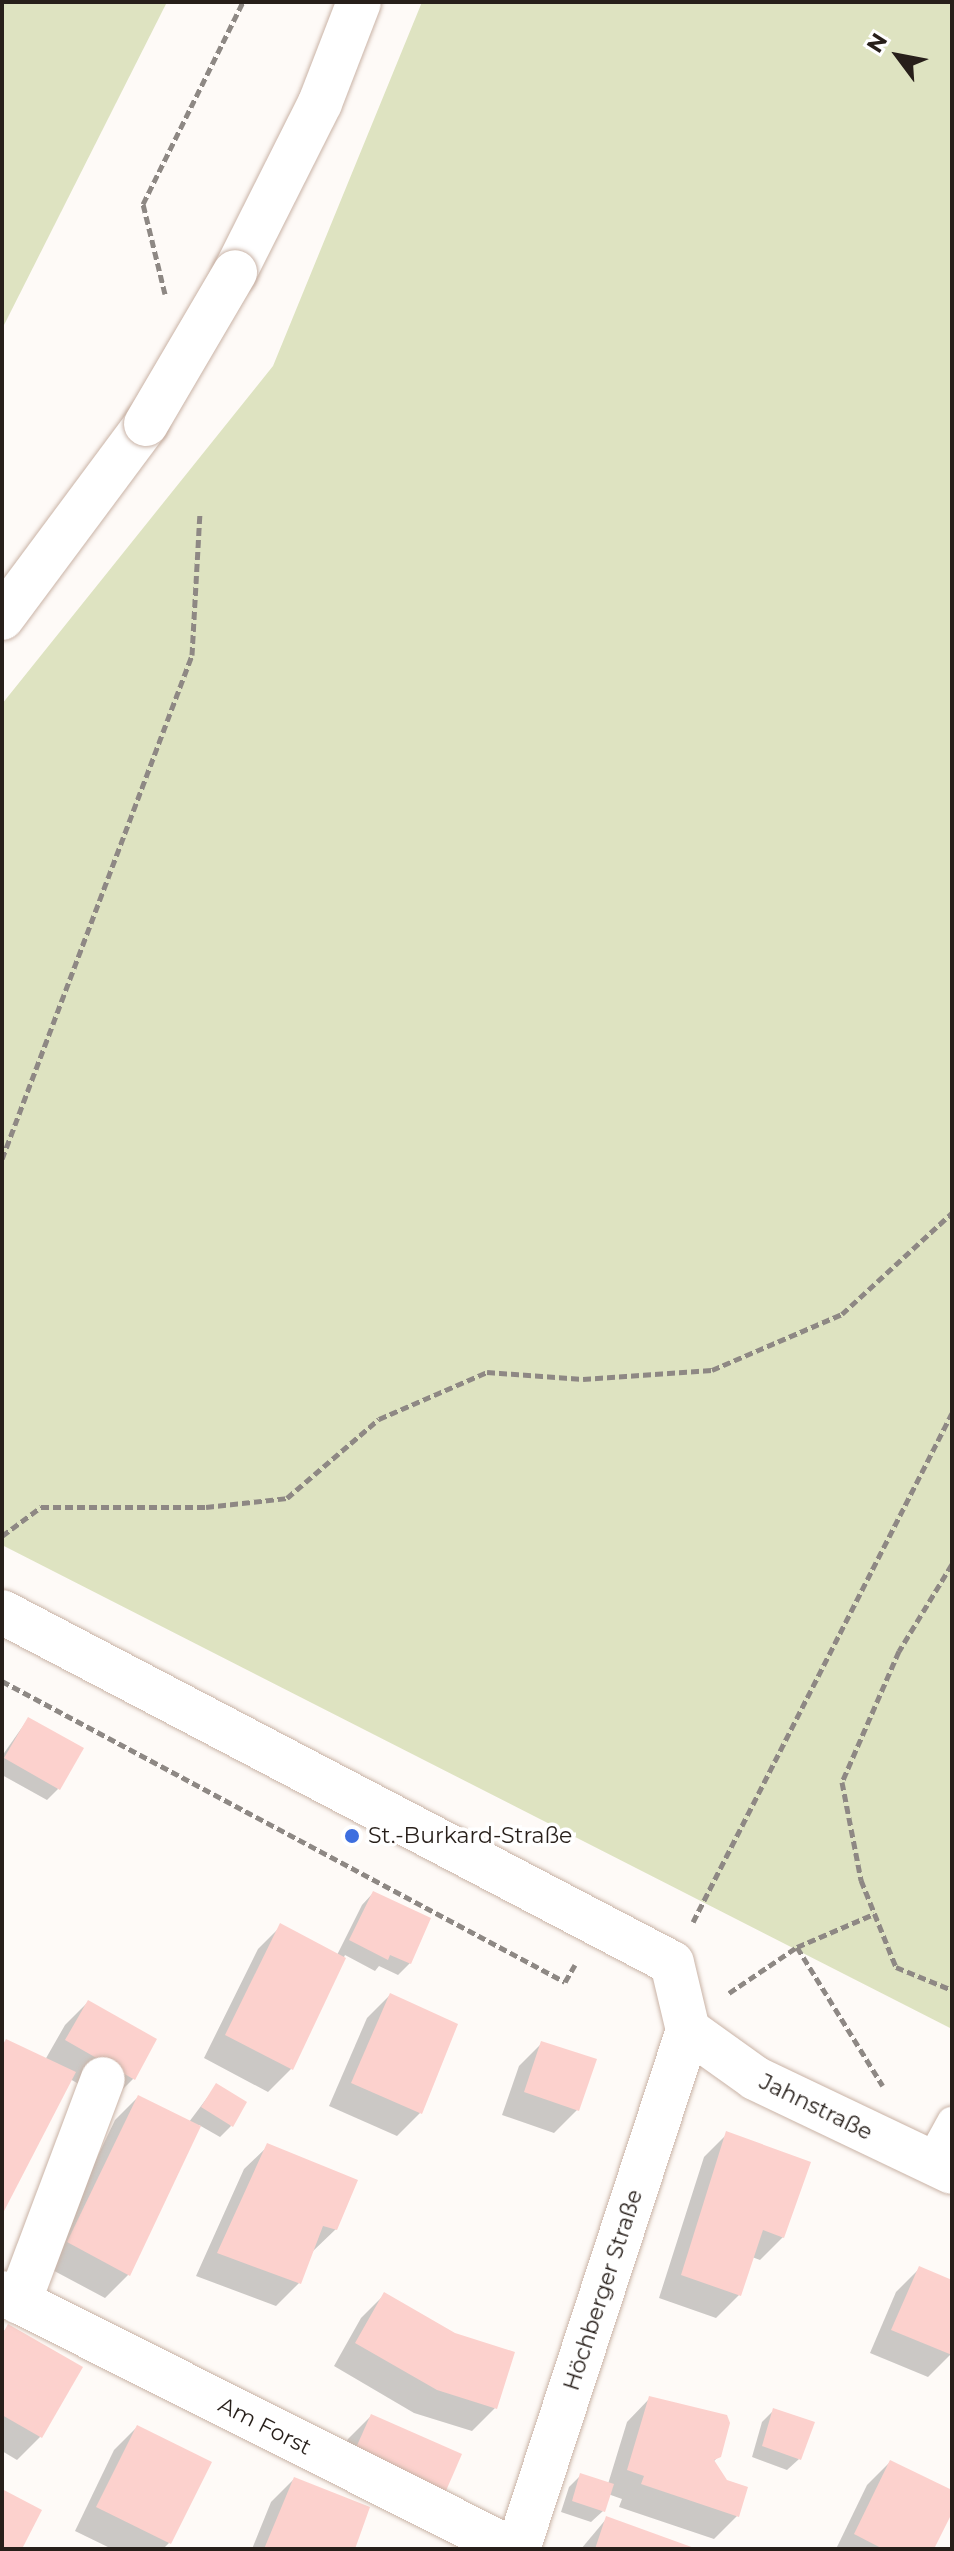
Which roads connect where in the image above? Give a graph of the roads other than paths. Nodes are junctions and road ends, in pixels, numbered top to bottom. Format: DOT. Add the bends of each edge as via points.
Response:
graph roads {
  1 [pos="359,2"];
  2 [pos="2,618"];
  3 [pos="2,1612"];
  4 [pos="688,2030"];
  5 [pos="103,2079"];
  6 [pos="952,2122"];
  7 [pos="941,2167"];
  8 [pos="10,2298"];
  9 [pos="515,2549"];
  1 -- 2 [label="street, bridge" via="320,103 235,272 146,424"];
  3 -- 4 [label="street" via="672,1963"];
  4 -- 7 [label="street, Jahnstraße" via="755,2078"];
  4 -- 9 [label="street, Höchberger Straße"];
  5 -- 8 [label="street, Am Forst"];
  6 -- 7 [label="lane"];
  8 -- 9 [label="street, Am Forst"];
}
